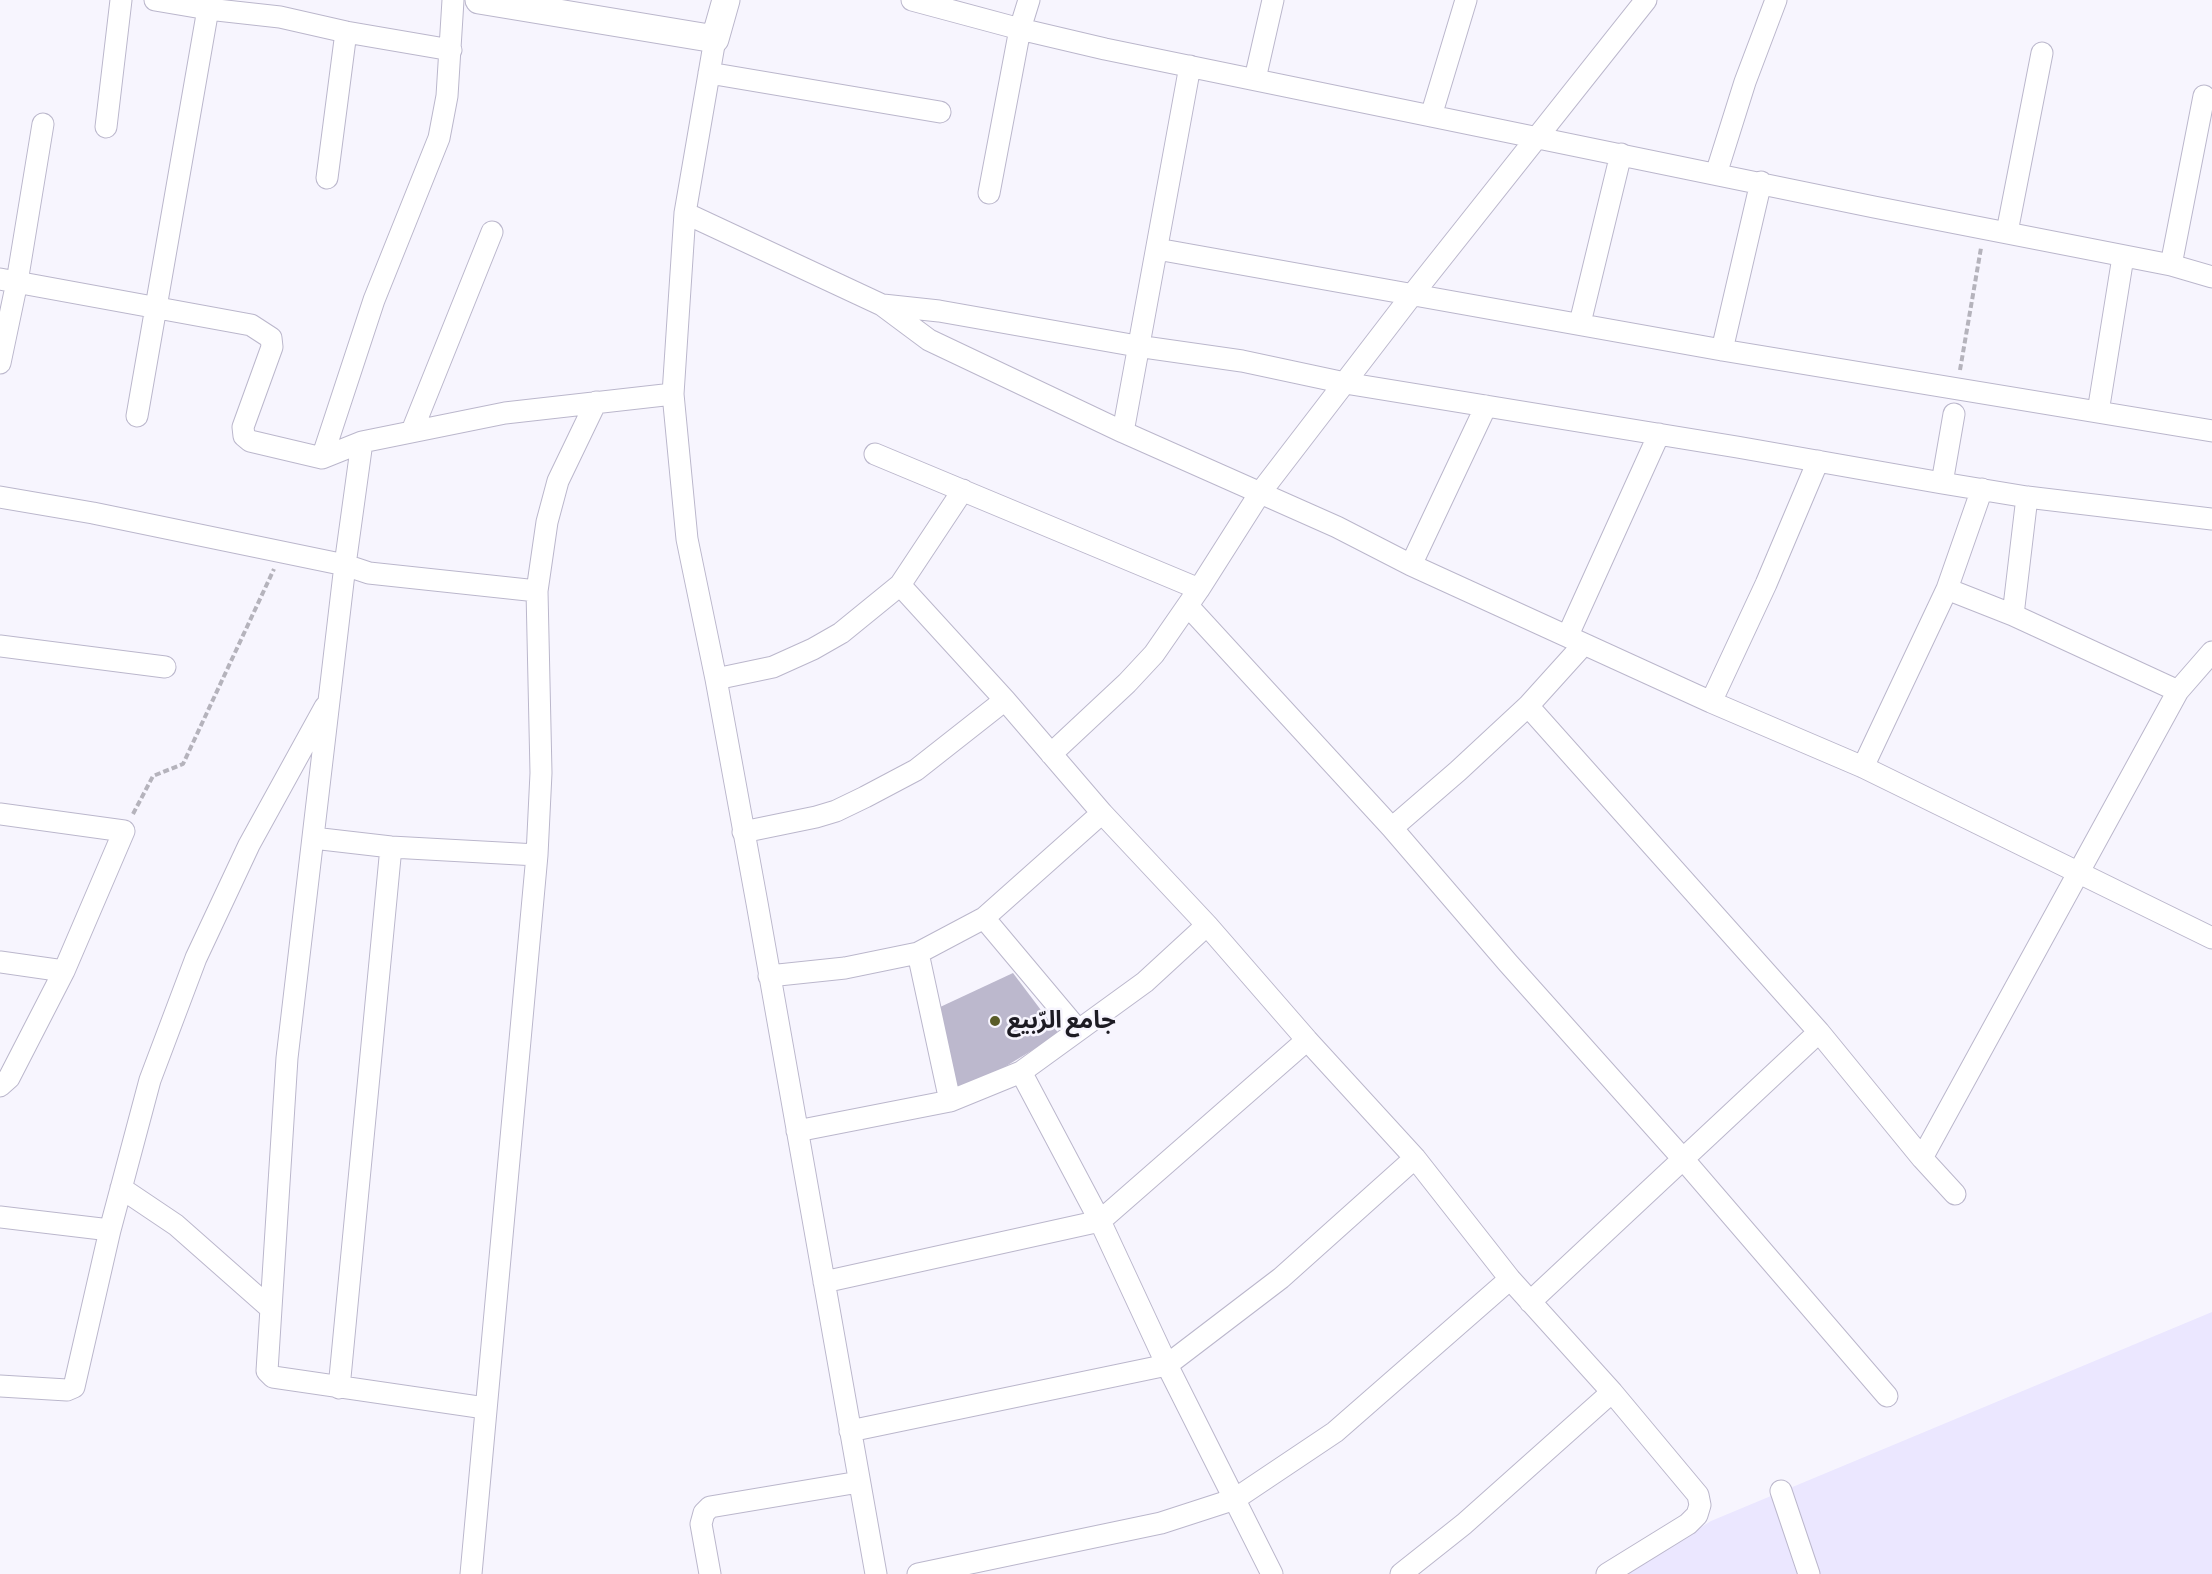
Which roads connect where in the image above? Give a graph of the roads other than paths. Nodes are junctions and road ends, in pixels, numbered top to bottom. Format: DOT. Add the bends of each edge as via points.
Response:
graph roads {
  1 [pos="121,0"];
  2 [pos="155,0"];
  3 [pos="453,0"];
  4 [pos="479,0"];
  5 [pos="726,0"];
  6 [pos="912,0"];
  7 [pos="1029,0"];
  8 [pos="1273,0"];
  9 [pos="1466,0"];
  10 [pos="1646,0"];
  11 [pos="1776,0"];
  12 [pos="208,9"];
  13 [pos="1020,29"];
  14 [pos="346,32"];
  15 [pos="716,39"];
  16 [pos="451,50"];
  17 [pos="2042,53"];
  18 [pos="1190,66"];
  19 [pos="710,73"];
  20 [pos="1255,79"];
  21 [pos="2204,96"];
  22 [pos="940,112"];
  23 [pos="1431,116"];
  24 [pos="43,124"];
  25 [pos="105,127"];
  26 [pos="1539,137"];
  27 [pos="1621,154"];
  28 [pos="1716,174"];
  29 [pos="327,178"];
  30 [pos="1761,182"];
  31 [pos="989,193"];
  32 [pos="685,213"];
  33 [pos="492,232"];
  34 [pos="2007,232"];
  35 [pos="1157,249"];
  36 [pos="2123,257"];
  37 [pos="2171,265"];
  38 [pos="2212,277"];
  39 [pos="9,280"];
  40 [pos="1412,295"];
  41 [pos="882,305"];
  42 [pos="156,308"];
  43 [pos="1580,323"];
  44 [pos="1137,345"];
  45 [pos="1722,350"];
  46 [pos="0,363"];
  47 [pos="1345,382"];
  48 [pos="674,394"];
  49 [pos="596,402"];
  50 [pos="1486,406"];
  51 [pos="2098,412"];
  52 [pos="1954,414"];
  53 [pos="137,416"];
  54 [pos="412,431"];
  55 [pos="2212,431"];
  56 [pos="1123,432"];
  57 [pos="1659,435"];
  58 [pos="362,442"];
  59 [pos="875,454"];
  60 [pos="322,458"];
  61 [pos="1818,461"];
  62 [pos="1942,483"];
  63 [pos="1982,489"];
  64 [pos="963,490"];
  65 [pos="1260,494"];
  66 [pos="0,497"];
  67 [pos="2027,497"];
  68 [pos="2212,519"];
  69 [pos="1411,565"];
  70 [pos="345,566"];
  71 [pos="900,585"];
  72 [pos="1947,589"];
  73 [pos="537,591"];
  74 [pos="1194,597"];
  75 [pos="2013,615"];
  76 [pos="1576,640"];
  77 [pos="0,646"];
  78 [pos="2212,652"];
  79 [pos="165,667"];
  80 [pos="716,679"];
  81 [pos="2178,691"];
  82 [pos="329,699"];
  83 [pos="1005,700"];
  84 [pos="1711,702"];
  85 [pos="1528,706"];
  86 [pos="1051,754"];
  87 [pos="1863,767"];
  88 [pos="1102,813"];
  89 [pos="0,814"];
  90 [pos="1392,828"];
  91 [pos="743,832"];
  92 [pos="313,838"];
  93 [pos="391,847"];
  94 [pos="537,855"];
  95 [pos="2079,873"];
  96 [pos="984,918"];
  97 [pos="1207,925"];
  98 [pos="2212,938"];
  99 [pos="918,952"];
  100 [pos="0,962"];
  101 [pos="64,971"];
  102 [pos="769,976"];
  103 [pos="1078,1030"];
  104 [pos="1819,1032"];
  105 [pos="1307,1041"];
  106 [pos="1021,1072"];
  107 [pos="0,1086"];
  108 [pos="951,1101"];
  109 [pos="797,1131"];
  110 [pos="1415,1158"];
  111 [pos="1922,1158"];
  112 [pos="1684,1160"];
  113 [pos="121,1188"];
  114 [pos="1955,1194"];
  115 [pos="0,1217"];
  116 [pos="1100,1221"];
  117 [pos="110,1230"];
  118 [pos="1510,1278"];
  119 [pos="824,1282"];
  120 [pos="1530,1302"];
  121 [pos="270,1308"];
  122 [pos="1167,1365"];
  123 [pos="0,1386"];
  124 [pos="339,1388"];
  125 [pos="1612,1392"];
  126 [pos="1887,1396"];
  127 [pos="485,1408"];
  128 [pos="850,1431"];
  129 [pos="860,1482"];
  130 [pos="1781,1491"];
  131 [pos="1235,1499"];
  132 [pos="471,1574"];
  133 [pos="710,1574"];
  134 [pos="876,1574"];
  135 [pos="918,1574"];
  136 [pos="1272,1574"];
  137 [pos="1401,1574"];
  138 [pos="1607,1574"];
  139 [pos="1809,1574"];
  1 -- 25 [label="street"];
  2 -- 12 [label="street"];
  3 -- 16 [label="street"];
  4 -- 15 [label="street"];
  5 -- 15 [label="street"];
  6 -- 13 [label="street"];
  7 -- 13 [label="street"];
  8 -- 20 [label="street"];
  9 -- 23 [label="street"];
  10 -- 26 [label="street"];
  11 -- 28 [label="street"];
  12 -- 14 [label="street" via="280,17"];
  12 -- 42 [label="street"];
  13 -- 18 [label="street"];
  13 -- 31 [label="street"];
  14 -- 16 [label="street"];
  14 -- 29 [label="street"];
  15 -- 19 [label="street"];
  16 -- 60 [label="street" via="439,138 375,300"];
  17 -- 34 [label="street"];
  18 -- 20 [label="street"];
  18 -- 35 [label="street"];
  19 -- 22 [label="street"];
  19 -- 32 [label="street"];
  20 -- 23 [label="street"];
  21 -- 37 [label="street"];
  23 -- 26 [label="street"];
  24 -- 39 [label="street"];
  26 -- 27 [label="street"];
  26 -- 40 [label="street"];
  27 -- 28 [label="street"];
  27 -- 43 [label="street"];
  28 -- 30 [label="street"];
  30 -- 34 [label="street"];
  30 -- 45 [label="street"];
  32 -- 41 [label="street"];
  32 -- 48 [label="street"];
  33 -- 54 [label="street"];
  34 -- 36 [label="street"];
  35 -- 40 [label="street"];
  35 -- 44 [label="street"];
  36 -- 37 [label="street"];
  36 -- 51 [label="street"];
  37 -- 38 [label="street"];
  39 -- 42 [label="street"];
  39 -- 46 [label="street"];
  40 -- 43 [label="street"];
  40 -- 47 [label="street"];
  41 -- 44 [label="street"];
  41 -- 56 [label="street" via="929,340"];
  42 -- 53 [label="street"];
  42 -- 60 [label="street" via="251,325 271,338 272,347 243,427 244,436 250,441"];
  43 -- 45 [label="street"];
  44 -- 47 [label="street"];
  44 -- 56 [label="street"];
  45 -- 51 [label="street"];
  47 -- 50 [label="street"];
  47 -- 65 [label="street"];
  48 -- 49 [label="street"];
  48 -- 80 [label="street" via="687,539"];
  49 -- 54 [label="street" via="505,413"];
  49 -- 73 [label="street" via="558,481 547,522"];
  50 -- 57 [label="street"];
  50 -- 69 [label="street"];
  51 -- 55 [label="street"];
  52 -- 62 [label="street"];
  54 -- 58 [label="street"];
  56 -- 65 [label="street"];
  57 -- 61 [label="street"];
  57 -- 76 [label="street"];
  58 -- 60 [label="street"];
  58 -- 70 [label="street"];
  59 -- 64 [label="street"];
  61 -- 62 [label="street"];
  61 -- 84 [label="street"];
  62 -- 63 [label="street"];
  63 -- 67 [label="street"];
  63 -- 72 [label="street"];
  64 -- 71 [label="street"];
  64 -- 74 [label="street"];
  65 -- 69 [label="street"];
  65 -- 74 [label="street"];
  66 -- 70 [label="street"];
  67 -- 68 [label="street"];
  67 -- 75 [label="street"];
  69 -- 76 [label="street"];
  70 -- 73 [label="street" via="409,579"];
  70 -- 82 [label="street"];
  71 -- 80 [label="street" via="841,633 813,649 772,667"];
  71 -- 83 [label="street"];
  72 -- 75 [label="street"];
  72 -- 87 [label="street"];
  73 -- 94 [label="street" via="541,773"];
  74 -- 86 [label="street" via="1154,654"];
  74 -- 90 [label="street"];
  75 -- 81 [label="street"];
  76 -- 84 [label="street"];
  76 -- 85 [label="street"];
  77 -- 79 [label="street"];
  78 -- 81 [label="street"];
  80 -- 91 [label="street"];
  81 -- 95 [label="street"];
  82 -- 92 [label="street"];
  82 -- 113 [label="street" via="249,845 196,958 150,1080"];
  83 -- 86 [label="street"];
  83 -- 91 [label="street" via="916,770 866,797 816,817"];
  84 -- 87 [label="street"];
  85 -- 90 [label="street"];
  85 -- 104 [label="street"];
  86 -- 88 [label="street"];
  87 -- 95 [label="street"];
  88 -- 96 [label="street"];
  88 -- 97 [label="street"];
  89 -- 101 [label="street" via="124,831"];
  90 -- 112 [label="street"];
  91 -- 102 [label="street"];
  92 -- 93 [label="street"];
  92 -- 121 [label="street" via="287,1058"];
  93 -- 94 [label="street"];
  93 -- 124 [label="street"];
  94 -- 127 [label="street"];
  95 -- 98 [label="street"];
  95 -- 111 [label="street"];
  96 -- 99 [label="street"];
  96 -- 103 [label="street"];
  97 -- 103 [label="street" via="1144,982"];
  97 -- 105 [label="street"];
  99 -- 102 [label="street" via="844,968"];
  99 -- 108 [label="street"];
  100 -- 101 [label="street"];
  101 -- 107 [label="street" via="9,1078"];
  102 -- 109 [label="street"];
  103 -- 106 [label="street"];
  104 -- 111 [label="street"];
  104 -- 112 [label="street"];
  105 -- 110 [label="street"];
  105 -- 116 [label="street"];
  106 -- 108 [label="street"];
  106 -- 116 [label="street"];
  108 -- 109 [label="street"];
  109 -- 119 [label="street"];
  110 -- 118 [label="street"];
  110 -- 122 [label="street" via="1281,1278"];
  111 -- 114 [label="street"];
  112 -- 120 [label="street"];
  112 -- 126 [label="street"];
  113 -- 117 [label="street"];
  113 -- 121 [label="street" via="176,1225"];
  115 -- 117 [label="street"];
  116 -- 119 [label="street"];
  116 -- 122 [label="street"];
  117 -- 123 [label="street" via="74,1387 67,1390"];
  118 -- 120 [label="street"];
  118 -- 131 [label="street" via="1335,1432"];
  119 -- 128 [label="street"];
  120 -- 125 [label="street"];
  121 -- 124 [label="street" via="269,1375"];
  122 -- 128 [label="street"];
  122 -- 131 [label="street"];
  124 -- 127 [label="street"];
  125 -- 137 [label="street" via="1464,1524"];
  125 -- 138 [label="street" via="1698,1495 1700,1505 1688,1524"];
  127 -- 132 [label="street"];
  128 -- 129 [label="street"];
  129 -- 133 [label="street" via="711,1508 701,1524"];
  129 -- 134 [label="street"];
  130 -- 139 [label="street"];
  131 -- 135 [label="street" via="1161,1523"];
  131 -- 136 [label="street"];
}
